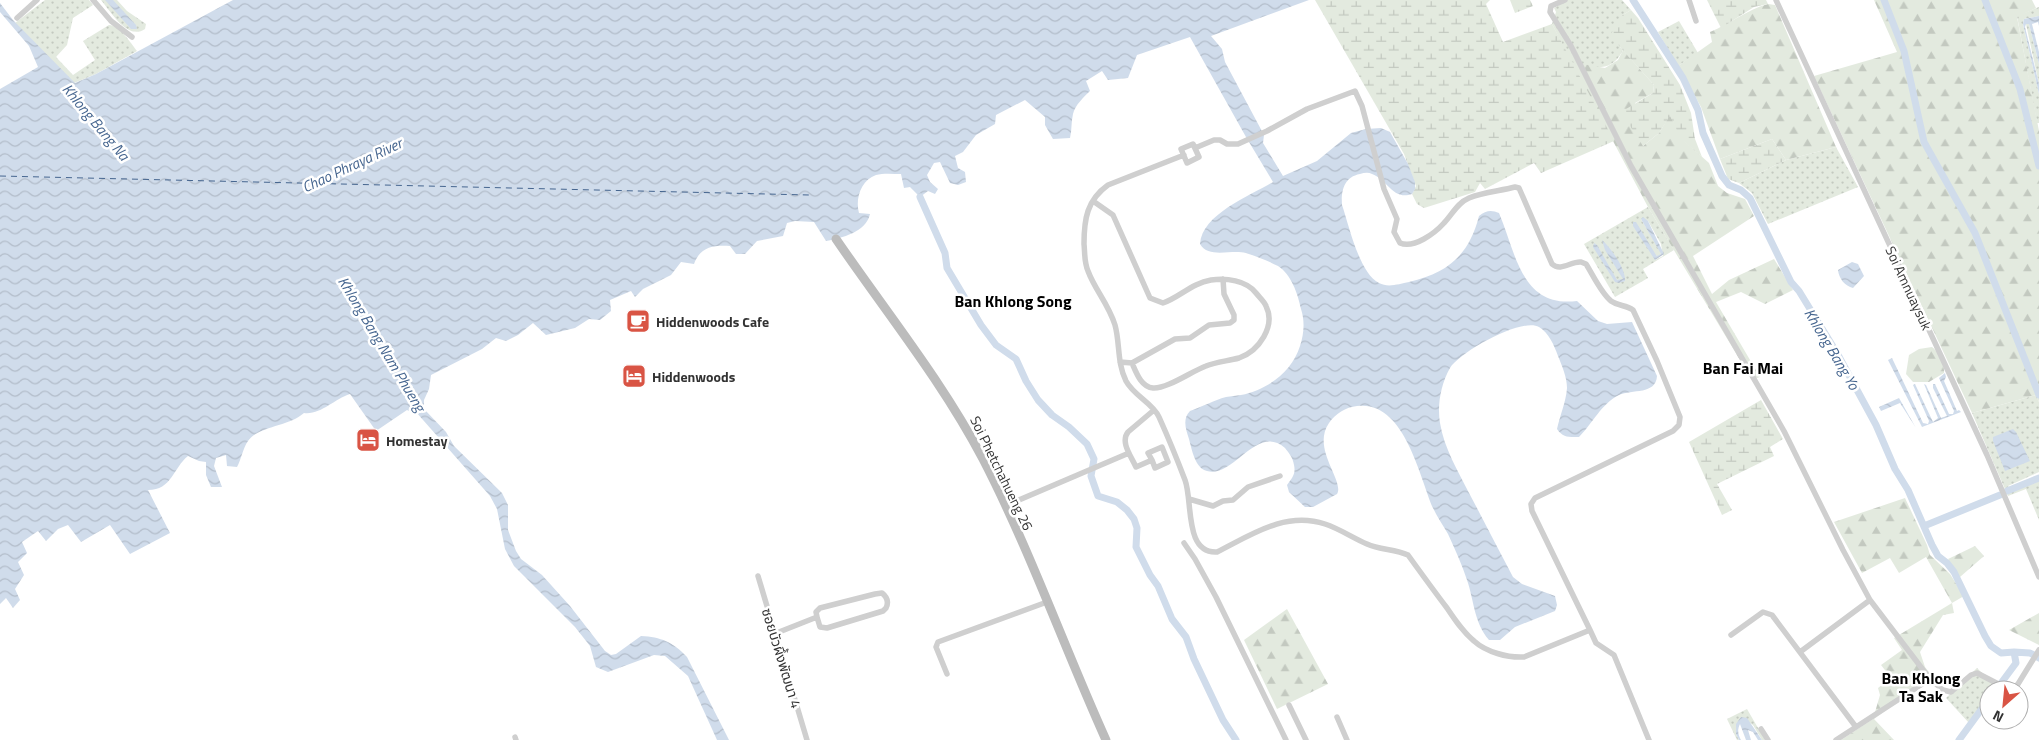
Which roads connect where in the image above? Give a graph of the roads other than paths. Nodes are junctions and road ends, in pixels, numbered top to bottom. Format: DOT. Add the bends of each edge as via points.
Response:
graph roads {
  1 [pos="37,0"];
  2 [pos="93,0"];
  3 [pos="1564,0"];
  4 [pos="1689,0"];
  5 [pos="1776,0"];
  6 [pos="17,18"];
  7 [pos="1696,21"];
  8 [pos="132,37"];
  9 [pos="1195,148"];
  10 [pos="1184,155"];
  11 [pos="1093,201"];
  12 [pos="836,239"];
  13 [pos="1223,279"];
  14 [pos="1120,362"];
  15 [pos="1132,363"];
  16 [pos="1154,410"];
  17 [pos="1129,453"];
  18 [pos="1152,460"];
  19 [pos="1280,476"];
  20 [pos="1190,499"];
  21 [pos="1005,506"];
  22 [pos="1184,544"];
  23 [pos="758,576"];
  24 [pos="2039,577"];
  25 [pos="1870,600"];
  26 [pos="1047,602"];
  27 [pos="817,617"];
  28 [pos="1590,630"];
  29 [pos="774,634"];
  30 [pos="1731,635"];
  31 [pos="2039,650"];
  32 [pos="1800,652"];
  33 [pos="947,674"];
  34 [pos="1930,679"];
  35 [pos="1991,680"];
  36 [pos="2021,680"];
  37 [pos="1289,705"];
  38 [pos="1337,717"];
  39 [pos="1856,727"];
  40 [pos="1761,729"];
  41 [pos="807,740"];
  42 [pos="1106,740"];
  43 [pos="1286,740"];
  44 [pos="1306,740"];
  45 [pos="1348,740"];
  46 [pos="1649,740"];
  47 [pos="1768,740"];
  48 [pos="1836,740"];
  1 -- 6 [label="street"];
  2 -- 8 [label="street" via="111,21"];
  3 -- 25 [label="street" via="1551,6 1550,12 1572,46 1631,166 1784,431"];
  4 -- 7 [label="street"];
  5 -- 24 [label="street, Soi Amnuaysuk" via="1987,455"];
  9 -- 10 [label="street" via="1193,144 1181,149"];
  9 -- 10 [label="street" via="1199,157 1187,163"];
  9 -- 28 [label="street" via="1214,140 1238,144 1355,91 1361,102 1384,189 1397,219 1395,236 1400,243 1408,244 1430,235 1469,198 1519,188 1552,264 1560,267 1577,261 1586,264 1609,299 1633,310 1680,417 1679,426 1535,498 1531,504"];
  10 -- 11 [label="street" via="1108,185"];
  11 -- 13 [label="street" via="1113,215 1150,298 1163,303 1194,284"];
  11 -- 14 [label="street" via="1084,220 1085,261 1116,327"];
  12 -- 21 [label="street, Soi Phetchahueng 26" via="939,384 983,460"];
  13 -- 15 [label="street" via="1224,294 1234,315 1230,324 1209,325 1190,338 1175,340"];
  13 -- 15 [label="street" via="1233,279 1253,289 1266,305 1268,325 1263,339 1254,348 1241,357 1206,366 1154,388 1140,380"];
  14 -- 15 [label="street"];
  14 -- 16 [label="street" via="1126,381 1135,394"];
  16 -- 17 [label="street" via="1125,436"];
  16 -- 20 [label="street" via="1186,481"];
  17 -- 18 [label="street" via="1136,467"];
  17 -- 21 [label="street"];
  19 -- 20 [label="street" via="1248,487 1233,500 1213,506"];
  20 -- 28 [label="street" via="1193,534 1209,553 1271,525 1295,520 1324,524 1379,549 1400,552 1408,556 1474,642 1504,655 1524,657"];
  21 -- 26 [label="street, Soi Phetchahueng 26"];
  22 -- 43 [label="street" via="1216,597"];
  23 -- 29 [label="street, ซอยบัวผึ้งพัฒนา 4"];
  25 -- 32 [label="street"];
  25 -- 34 [label="street"];
  26 -- 33 [label="street" via="938,642 936,647"];
  26 -- 42 [label="street, Soi Phetchahueng 26"];
  27 -- 27 [label="street" via="816,612 820,608 875,594 882,593 888,602 883,610 827,628 820,626"];
  27 -- 29 [label="street"];
  28 -- 46 [label="street" via="1596,643 1614,655"];
  29 -- 41 [label="street, ซอยบัวผึ้งพัฒนา 4"];
  30 -- 32 [label="street" via="1767,612"];
  31 -- 36 [label="street"];
  32 -- 39 [label="street"];
  34 -- 35 [label="street" via="1943,690 1951,692 1977,673"];
  34 -- 39 [label="street"];
  37 -- 44 [label="street"];
  38 -- 45 [label="street"];
  39 -- 48 [label="street"];
  40 -- 47 [label="street"];
}
